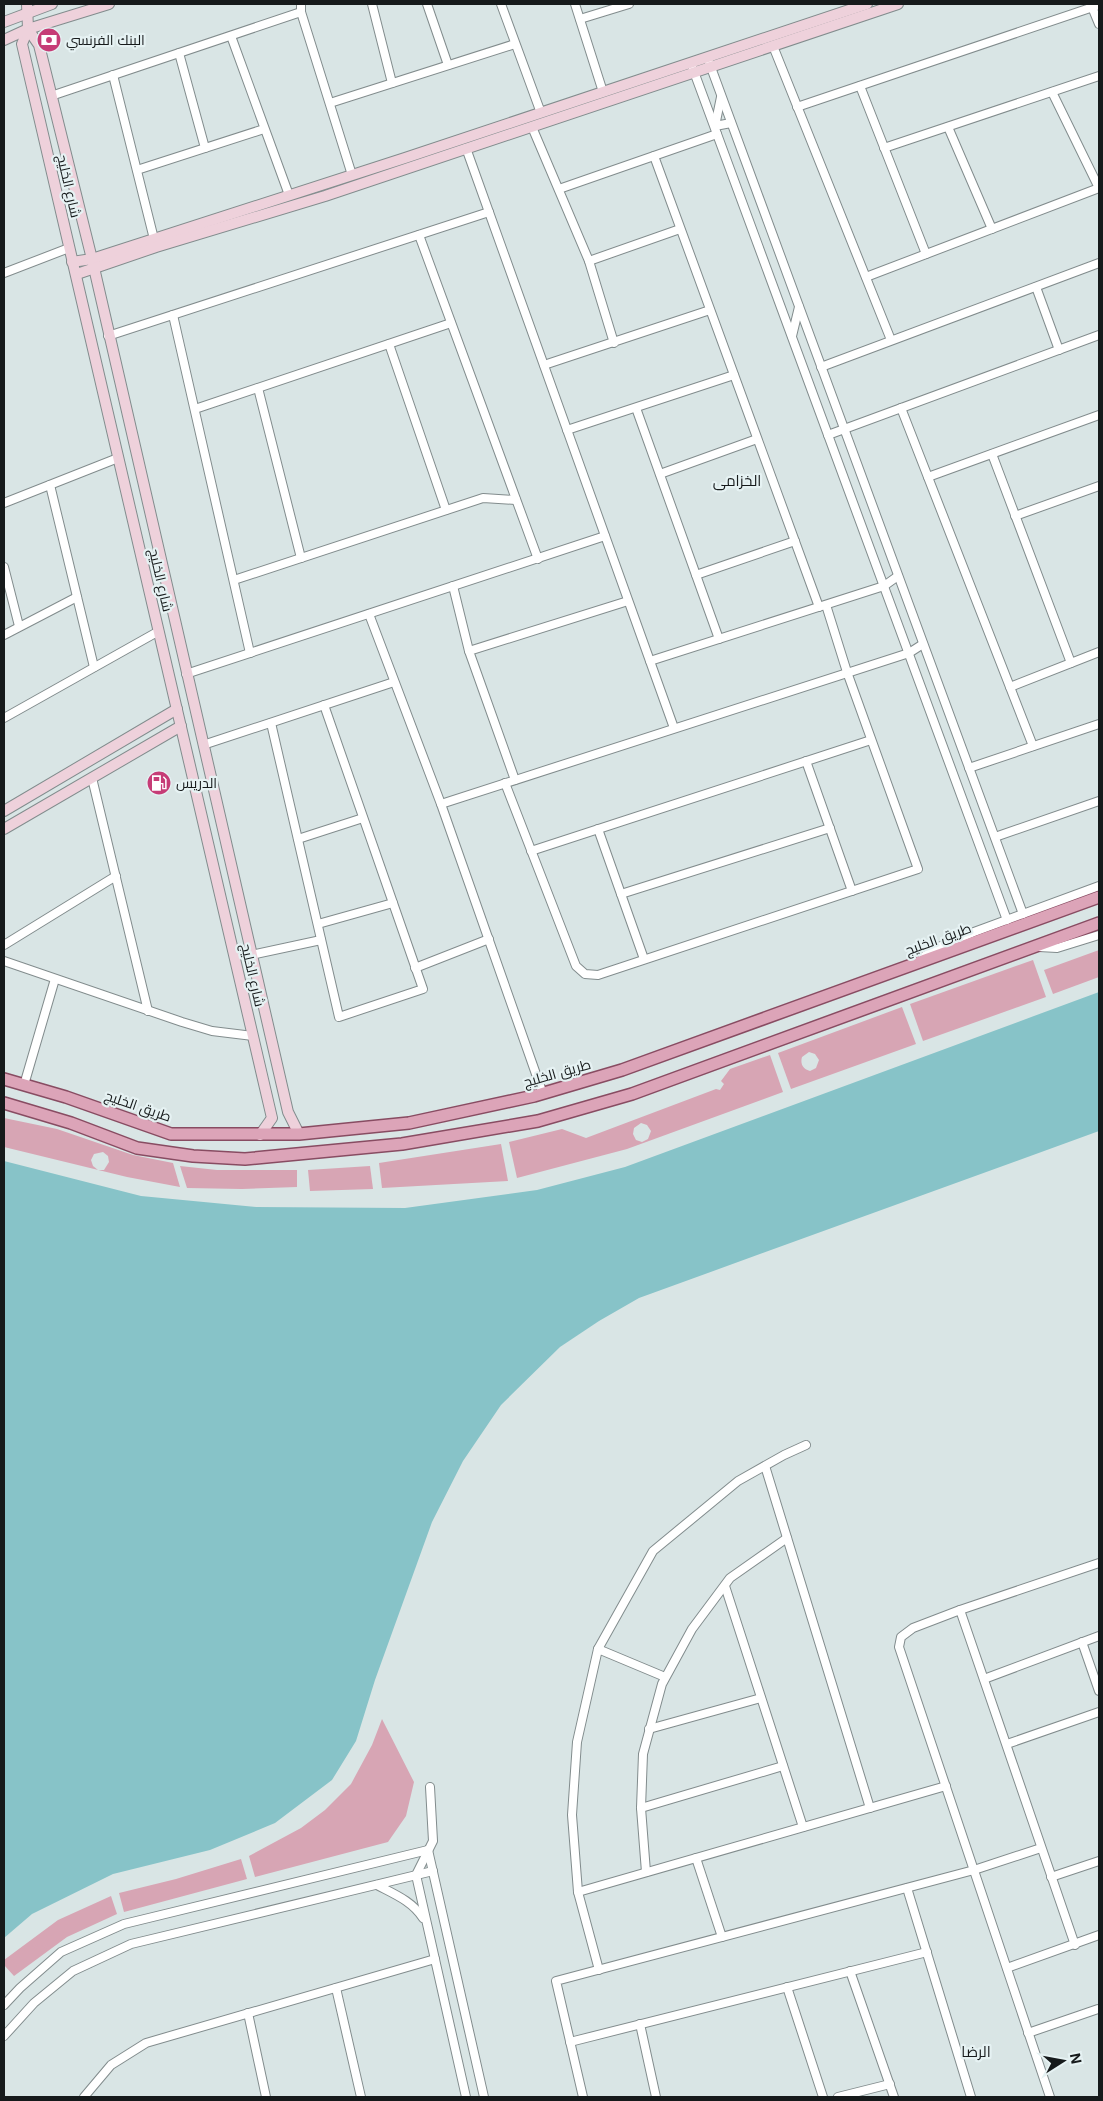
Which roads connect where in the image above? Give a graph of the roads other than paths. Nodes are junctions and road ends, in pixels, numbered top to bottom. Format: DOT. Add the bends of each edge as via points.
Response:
graph roads {
  1 [pos="52,4"];
  2 [pos="109,4"];
  3 [pos="372,4"];
  4 [pos="426,4"];
  5 [pos="501,4"];
  6 [pos="575,4"];
  7 [pos="629,4"];
  8 [pos="863,4"];
  9 [pos="898,4"];
  10 [pos="1096,6"];
  11 [pos="27,8"];
  12 [pos="301,8"];
  13 [pos="580,19"];
  14 [pos="4,22"];
  15 [pos="1099,24"];
  16 [pos="28,29"];
  17 [pos="231,36"];
  18 [pos="4,40"];
  19 [pos="515,44"];
  20 [pos="773,46"];
  21 [pos="179,53"];
  22 [pos="709,62"];
  23 [pos="448,65"];
  24 [pos="693,68"];
  25 [pos="113,75"];
  26 [pos="1099,76"];
  27 [pos="392,83"];
  28 [pos="860,86"];
  29 [pos="603,92"];
  30 [pos="1052,92"];
  31 [pos="51,96"];
  32 [pos="721,97"];
  33 [pos="330,103"];
  34 [pos="797,107"];
  35 [pos="541,113"];
  36 [pos="731,123"];
  37 [pos="532,127"];
  38 [pos="948,127"];
  39 [pos="264,129"];
  40 [pos="717,134"];
  41 [pos="204,148"];
  42 [pos="466,148"];
  43 [pos="884,148"];
  44 [pos="654,156"];
  45 [pos="137,170"];
  46 [pos="352,175"];
  47 [pos="1099,188"];
  48 [pos="559,190"];
  49 [pos="289,195"];
  50 [pos="489,212"];
  51 [pos="680,229"];
  52 [pos="992,229"];
  53 [pos="419,235"];
  54 [pos="154,239"];
  55 [pos="69,248"];
  56 [pos="926,254"];
  57 [pos="589,261"];
  58 [pos="72,262"];
  59 [pos="1099,263"];
  60 [pos="92,264"];
  61 [pos="4,273"];
  62 [pos="77,274"];
  63 [pos="866,277"];
  64 [pos="1036,287"];
  65 [pos="799,307"];
  66 [pos="710,310"];
  67 [pos="173,315"];
  68 [pos="451,323"];
  69 [pos="108,336"];
  70 [pos="792,336"];
  71 [pos="1099,336"];
  72 [pos="891,340"];
  73 [pos="614,343"];
  74 [pos="389,344"];
  75 [pos="1059,350"];
  76 [pos="544,365"];
  77 [pos="821,366"];
  78 [pos="734,375"];
  79 [pos="258,388"];
  80 [pos="636,408"];
  81 [pos="901,408"];
  82 [pos="195,409"];
  83 [pos="1099,415"];
  84 [pos="844,429"];
  85 [pos="567,430"];
  86 [pos="828,435"];
  87 [pos="757,439"];
  88 [pos="992,454"];
  89 [pos="118,458"];
  90 [pos="660,474"];
  91 [pos="928,478"];
  92 [pos="50,485"];
  93 [pos="1099,486"];
  94 [pos="516,500"];
  95 [pos="4,503"];
  96 [pos="446,510"];
  97 [pos="1015,516"];
  98 [pos="605,536"];
  99 [pos="795,542"];
  100 [pos="301,558"];
  101 [pos="538,558"];
  102 [pos="4,567"];
  103 [pos="696,575"];
  104 [pos="898,576"];
  105 [pos="234,580"];
  106 [pos="453,586"];
  107 [pos="884,586"];
  108 [pos="77,597"];
  109 [pos="628,601"];
  110 [pos="823,606"];
  111 [pos="369,614"];
  112 [pos="19,626"];
  113 [pos="159,631"];
  114 [pos="4,635"];
  115 [pos="719,639"];
  116 [pos="923,644"];
  117 [pos="469,651"];
  118 [pos="250,652"];
  119 [pos="1099,652"];
  120 [pos="909,653"];
  121 [pos="650,661"];
  122 [pos="1071,663"];
  123 [pos="94,667"];
  124 [pos="847,672"];
  125 [pos="186,674"];
  126 [pos="394,682"];
  127 [pos="1010,687"];
  128 [pos="324,705"];
  129 [pos="177,709"];
  130 [pos="4,718"];
  131 [pos="271,723"];
  132 [pos="1099,724"];
  133 [pos="181,726"];
  134 [pos="674,728"];
  135 [pos="871,740"];
  136 [pos="203,745"];
  137 [pos="1033,746"];
  138 [pos="806,761"];
  139 [pos="969,768"];
  140 [pos="92,778"];
  141 [pos="516,780"];
  142 [pos="506,783"];
  143 [pos="1099,801"];
  144 [pos="441,804"];
  145 [pos="4,811"];
  146 [pos="363,818"];
  147 [pos="830,828"];
  148 [pos="4,829"];
  149 [pos="598,829"];
  150 [pos="995,837"];
  151 [pos="298,839"];
  152 [pos="532,851"];
  153 [pos="116,876"];
  154 [pos="1099,886"];
  155 [pos="852,890"];
  156 [pos="621,894"];
  157 [pos="1099,897"];
  158 [pos="393,904"];
  159 [pos="1023,914"];
  160 [pos="1007,920"];
  161 [pos="1099,923"];
  162 [pos="318,924"];
  163 [pos="1099,934"];
  164 [pos="488,939"];
  165 [pos="321,940"];
  166 [pos="4,945"];
  167 [pos="1035,946"];
  168 [pos="252,955"];
  169 [pos="644,960"];
  170 [pos="4,961"];
  171 [pos="906,967"];
  172 [pos="415,968"];
  173 [pos="55,979"];
  174 [pos="148,1011"];
  175 [pos="253,1036"];
  176 [pos="4,1079"];
  177 [pos="24,1084"];
  178 [pos="543,1094"];
  179 [pos="4,1103"];
  180 [pos="299,1134"];
  181 [pos="260,1135"];
  182 [pos="806,1446"];
  183 [pos="765,1466"];
  184 [pos="787,1538"];
  185 [pos="1099,1563"];
  186 [pos="725,1586"];
  187 [pos="960,1610"];
  188 [pos="1099,1636"];
  189 [pos="1082,1642"];
  190 [pos="598,1649"];
  191 [pos="665,1678"];
  192 [pos="984,1679"];
  193 [pos="1099,1691"];
  194 [pos="761,1698"];
  195 [pos="1099,1712"];
  196 [pos="649,1729"];
  197 [pos="1007,1744"];
  198 [pos="783,1766"];
  199 [pos="946,1786"];
  200 [pos="430,1787"];
  201 [pos="641,1808"];
  202 [pos="870,1808"];
  203 [pos="802,1827"];
  204 [pos="1041,1848"];
  205 [pos="428,1850"];
  206 [pos="696,1858"];
  207 [pos="1099,1861"];
  208 [pos="974,1870"];
  209 [pos="433,1871"];
  210 [pos="646,1872"];
  211 [pos="416,1875"];
  212 [pos="1051,1877"];
  213 [pos="377,1885"];
  214 [pos="907,1888"];
  215 [pos="578,1892"];
  216 [pos="427,1924"];
  217 [pos="1099,1935"];
  218 [pos="722,1937"];
  219 [pos="1075,1945"];
  220 [pos="926,1952"];
  221 [pos="435,1959"];
  222 [pos="1007,1968"];
  223 [pos="599,1970"];
  224 [pos="850,1971"];
  225 [pos="787,1987"];
  226 [pos="336,1988"];
  227 [pos="4,2005"];
  228 [pos="1099,2010"];
  229 [pos="248,2013"];
  230 [pos="640,2024"];
  231 [pos="1028,2033"];
  232 [pos="4,2036"];
  233 [pos="570,2042"];
  234 [pos="890,2084"];
  235 [pos="84,2097"];
  236 [pos="266,2097"];
  237 [pos="361,2097"];
  238 [pos="466,2097"];
  239 [pos="484,2097"];
  240 [pos="583,2097"];
  241 [pos="656,2097"];
  242 [pos="823,2097"];
  243 [pos="838,2097"];
  244 [pos="894,2097"];
  245 [pos="971,2097"];
  246 [pos="1050,2097"];
  1 -- 11 [label="street"];
  2 -- 16 [label="street"];
  3 -- 27 [label="street"];
  4 -- 23 [label="street"];
  5 -- 19 [label="street"];
  6 -- 13 [label="street"];
  7 -- 13 [label="street"];
  8 -- 22 [label="street"];
  9 -- 20 [label="street"];
  10 -- 15 [label="street"];
  10 -- 28 [label="street"];
  11 -- 14 [label="street"];
  11 -- 16 [label="street, شارع الخليج"];
  12 -- 17 [label="street"];
  12 -- 33 [label="street"];
  13 -- 29 [label="street"];
  16 -- 18 [label="street"];
  16 -- 31 [label="street" via="38,45"];
  16 -- 55 [label="street, شارع الخليج" via="22,44"];
  17 -- 21 [label="street"];
  17 -- 39 [label="street"];
  19 -- 23 [label="street"];
  19 -- 35 [label="street"];
  20 -- 22 [label="street"];
  20 -- 34 [label="street"];
  21 -- 25 [label="street"];
  21 -- 41 [label="street"];
  22 -- 24 [label="street"];
  22 -- 32 [label="street"];
  23 -- 27 [label="street"];
  24 -- 29 [label="street"];
  24 -- 37 [label="street"];
  24 -- 40 [label="street"];
  25 -- 31 [label="street"];
  25 -- 45 [label="street"];
  26 -- 30 [label="street"];
  27 -- 33 [label="street"];
  28 -- 34 [label="street"];
  28 -- 43 [label="street"];
  29 -- 35 [label="street"];
  30 -- 38 [label="street"];
  30 -- 47 [label="street"];
  31 -- 60 [label="street"];
  32 -- 36 [label="street"];
  32 -- 36 [label="street" via="715,126"];
  33 -- 46 [label="street"];
  34 -- 63 [label="street"];
  35 -- 46 [label="street"];
  36 -- 65 [label="street"];
  37 -- 42 [label="street"];
  37 -- 48 [label="street"];
  38 -- 43 [label="street"];
  38 -- 52 [label="street"];
  39 -- 41 [label="street"];
  39 -- 49 [label="street"];
  40 -- 44 [label="street"];
  40 -- 70 [label="street"];
  41 -- 45 [label="street"];
  42 -- 50 [label="street"];
  42 -- 60 [label="street" via="325,196"];
  43 -- 56 [label="street"];
  44 -- 48 [label="street"];
  44 -- 51 [label="street"];
  45 -- 54 [label="street"];
  46 -- 49 [label="street"];
  47 -- 52 [label="street"];
  48 -- 57 [label="street"];
  49 -- 54 [label="street"];
  50 -- 53 [label="street"];
  50 -- 76 [label="street"];
  51 -- 57 [label="street"];
  51 -- 66 [label="street"];
  52 -- 56 [label="street"];
  53 -- 67 [label="street"];
  53 -- 68 [label="street"];
  54 -- 60 [label="street"];
  55 -- 58 [label="street, شارع الخليج"];
  55 -- 61 [label="street"];
  56 -- 63 [label="street"];
  57 -- 73 [label="street"];
  58 -- 60 [label="street"];
  58 -- 62 [label="street, شارع الخليج"];
  59 -- 64 [label="street"];
  60 -- 62 [label="street"];
  60 -- 69 [label="street"];
  62 -- 89 [label="street, شارع الخليج"];
  63 -- 72 [label="street"];
  64 -- 72 [label="street"];
  64 -- 75 [label="street"];
  65 -- 70 [label="street"];
  65 -- 77 [label="street"];
  66 -- 73 [label="street"];
  66 -- 78 [label="street"];
  67 -- 69 [label="street"];
  67 -- 82 [label="street"];
  68 -- 74 [label="street"];
  68 -- 94 [label="street"];
  69 -- 125 [label="street"];
  70 -- 86 [label="street"];
  71 -- 75 [label="street"];
  72 -- 77 [label="street"];
  73 -- 76 [label="street"];
  74 -- 79 [label="street"];
  74 -- 96 [label="street"];
  75 -- 81 [label="street"];
  76 -- 85 [label="street"];
  77 -- 84 [label="street"];
  78 -- 80 [label="street"];
  78 -- 87 [label="street"];
  79 -- 82 [label="street"];
  79 -- 100 [label="street"];
  80 -- 85 [label="street"];
  80 -- 90 [label="street"];
  81 -- 84 [label="street"];
  81 -- 91 [label="street"];
  82 -- 105 [label="street"];
  83 -- 88 [label="street"];
  84 -- 86 [label="street"];
  84 -- 104 [label="street"];
  85 -- 98 [label="street"];
  86 -- 107 [label="street"];
  87 -- 90 [label="street"];
  87 -- 99 [label="street"];
  88 -- 91 [label="street"];
  88 -- 97 [label="street"];
  89 -- 92 [label="street"];
  89 -- 113 [label="street, شارع الخليج"];
  90 -- 103 [label="street"];
  91 -- 127 [label="street"];
  92 -- 95 [label="street"];
  92 -- 108 [label="street"];
  93 -- 97 [label="street"];
  94 -- 96 [label="street" via="483,498"];
  94 -- 101 [label="street"];
  96 -- 100 [label="street"];
  97 -- 122 [label="street"];
  98 -- 101 [label="street"];
  98 -- 109 [label="street"];
  99 -- 103 [label="street"];
  99 -- 110 [label="street"];
  100 -- 105 [label="street"];
  101 -- 106 [label="street"];
  102 -- 112 [label="street"];
  103 -- 115 [label="street"];
  104 -- 107 [label="street"];
  104 -- 116 [label="street"];
  105 -- 118 [label="street"];
  106 -- 111 [label="street"];
  106 -- 117 [label="street"];
  107 -- 110 [label="street"];
  107 -- 120 [label="street"];
  108 -- 112 [label="street"];
  108 -- 123 [label="street"];
  109 -- 117 [label="street"];
  109 -- 121 [label="street"];
  110 -- 115 [label="street"];
  110 -- 124 [label="street"];
  111 -- 118 [label="street"];
  111 -- 126 [label="street"];
  112 -- 114 [label="street"];
  113 -- 123 [label="street"];
  113 -- 129 [label="street, شارع الخليج"];
  115 -- 121 [label="street"];
  116 -- 120 [label="street"];
  116 -- 139 [label="street"];
  117 -- 141 [label="street"];
  118 -- 125 [label="street"];
  119 -- 122 [label="street"];
  120 -- 124 [label="street"];
  120 -- 160 [label="street"];
  121 -- 134 [label="street"];
  122 -- 127 [label="street"];
  123 -- 130 [label="street"];
  124 -- 134 [label="street"];
  124 -- 135 [label="street"];
  125 -- 136 [label="street"];
  126 -- 128 [label="street"];
  126 -- 144 [label="street"];
  127 -- 137 [label="street"];
  128 -- 131 [label="street"];
  128 -- 146 [label="street"];
  129 -- 133 [label="street, شارع الخليج"];
  129 -- 145 [label="street"];
  131 -- 136 [label="street"];
  131 -- 151 [label="street"];
  132 -- 137 [label="street"];
  133 -- 140 [label="street"];
  133 -- 175 [label="street, شارع الخليج"];
  134 -- 141 [label="street"];
  135 -- 138 [label="street"];
  135 -- 155 [label="street" via="918,869"];
  136 -- 168 [label="street"];
  137 -- 139 [label="street"];
  138 -- 147 [label="street"];
  138 -- 149 [label="street"];
  139 -- 150 [label="street"];
  140 -- 148 [label="street"];
  140 -- 153 [label="street"];
  141 -- 142 [label="street"];
  142 -- 144 [label="street"];
  142 -- 152 [label="street"];
  143 -- 150 [label="street"];
  144 -- 164 [label="street"];
  146 -- 151 [label="street"];
  146 -- 158 [label="street"];
  147 -- 155 [label="street"];
  147 -- 156 [label="street"];
  149 -- 152 [label="street"];
  149 -- 156 [label="street"];
  150 -- 159 [label="street"];
  151 -- 162 [label="street"];
  152 -- 169 [label="street" via="576,966 585,974 598,975"];
  153 -- 166 [label="street"];
  153 -- 174 [label="street"];
  154 -- 159 [label="street"];
  155 -- 169 [label="street"];
  156 -- 169 [label="street"];
  157 -- 171 [label="main road, طريق الخليج"];
  158 -- 162 [label="street"];
  158 -- 172 [label="street"];
  159 -- 160 [label="street"];
  160 -- 171 [label="street" via="941,946"];
  161 -- 167 [label="main road"];
  162 -- 165 [label="street"];
  163 -- 167 [label="street" via="1057,948"];
  164 -- 172 [label="street"];
  164 -- 178 [label="street"];
  165 -- 168 [label="street"];
  165 -- 172 [label="street" via="339,1017 423,989"];
  167 -- 179 [label="main road" via="632,1094 538,1122 402,1144 244,1159 192,1156 137,1148 71,1123"];
  168 -- 180 [label="street" via="288,1112"];
  170 -- 173 [label="street"];
  171 -- 178 [label="main road, طريق الخليج" via="622,1070"];
  173 -- 174 [label="street"];
  173 -- 177 [label="street"];
  174 -- 175 [label="street" via="212,1031"];
  175 -- 181 [label="street, شارع الخليج" via="272,1118"];
  176 -- 177 [label="main road, طريق الخليج"];
  177 -- 181 [label="main road, طريق الخليج" via="171,1134"];
  178 -- 180 [label="main road, طريق الخليج" via="409,1123"];
  180 -- 181 [label="main road, طريق الخليج"];
  182 -- 183 [label="street"];
  183 -- 184 [label="street"];
  183 -- 190 [label="street" via="738,1481 653,1551"];
  184 -- 186 [label="street" via="730,1578"];
  184 -- 202 [label="street"];
  185 -- 187 [label="street"];
  186 -- 191 [label="street" via="692,1629"];
  186 -- 194 [label="street"];
  187 -- 192 [label="street"];
  187 -- 199 [label="street" via="913,1628 901,1637 899,1647"];
  188 -- 189 [label="street"];
  189 -- 192 [label="street"];
  189 -- 193 [label="street"];
  190 -- 191 [label="street"];
  190 -- 215 [label="street" via="577,1742 572,1815"];
  191 -- 196 [label="street"];
  192 -- 197 [label="street"];
  194 -- 196 [label="street"];
  194 -- 198 [label="street"];
  195 -- 197 [label="street"];
  196 -- 201 [label="street" via="643,1754"];
  197 -- 204 [label="street"];
  198 -- 201 [label="street"];
  198 -- 203 [label="street"];
  199 -- 202 [label="street"];
  199 -- 208 [label="street"];
  200 -- 205 [label="street" via="433,1841"];
  201 -- 210 [label="street"];
  202 -- 203 [label="street"];
  203 -- 206 [label="street"];
  204 -- 208 [label="street"];
  204 -- 212 [label="street"];
  205 -- 209 [label="street"];
  205 -- 211 [label="street"];
  205 -- 227 [label="street" via="124,1924 61,1952"];
  206 -- 210 [label="street"];
  206 -- 218 [label="street"];
  207 -- 212 [label="street"];
  208 -- 214 [label="street"];
  208 -- 222 [label="street"];
  209 -- 211 [label="street"];
  209 -- 239 [label="street"];
  210 -- 215 [label="street"];
  211 -- 213 [label="street"];
  211 -- 216 [label="street"];
  212 -- 219 [label="street"];
  213 -- 216 [label="street" via="405,1899"];
  213 -- 232 [label="street" via="131,1944 73,1971 34,2003"];
  214 -- 218 [label="street"];
  214 -- 220 [label="street"];
  215 -- 223 [label="street"];
  216 -- 221 [label="street"];
  217 -- 219 [label="street"];
  218 -- 223 [label="street"];
  219 -- 222 [label="street"];
  220 -- 224 [label="street"];
  220 -- 245 [label="street"];
  221 -- 226 [label="street"];
  221 -- 238 [label="street"];
  222 -- 231 [label="street"];
  223 -- 233 [label="street" via="556,1981"];
  224 -- 225 [label="street"];
  224 -- 234 [label="street"];
  225 -- 230 [label="street"];
  225 -- 242 [label="street"];
  226 -- 229 [label="street"];
  226 -- 237 [label="street"];
  228 -- 231 [label="street"];
  229 -- 235 [label="street" via="146,2043 111,2065"];
  229 -- 236 [label="street"];
  230 -- 233 [label="street"];
  230 -- 241 [label="street"];
  231 -- 246 [label="street"];
  233 -- 240 [label="street"];
  234 -- 243 [label="street"];
  234 -- 244 [label="street"];
}
